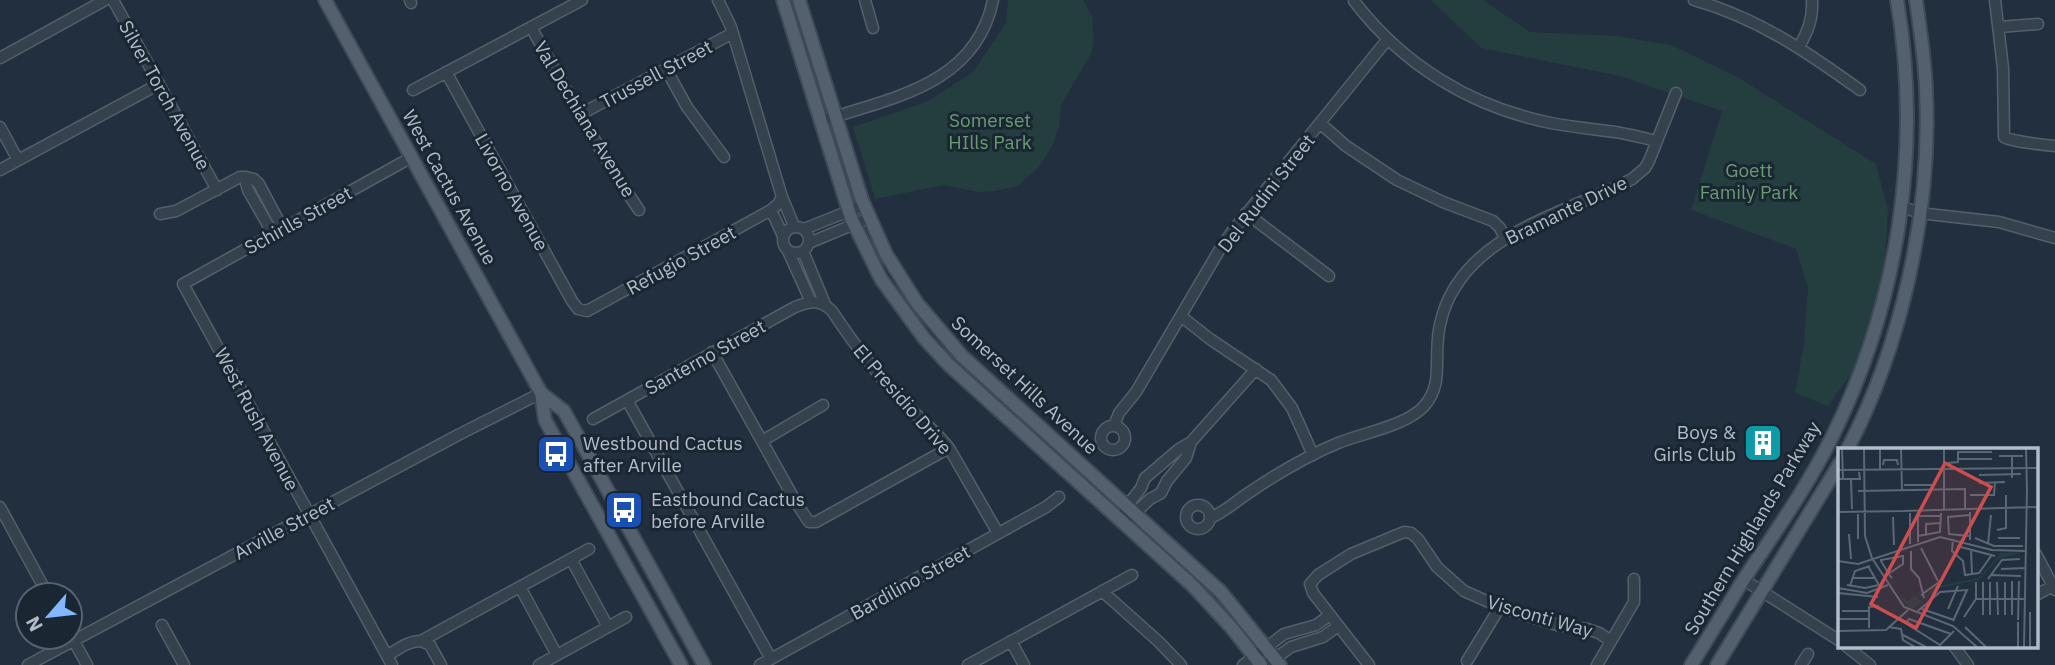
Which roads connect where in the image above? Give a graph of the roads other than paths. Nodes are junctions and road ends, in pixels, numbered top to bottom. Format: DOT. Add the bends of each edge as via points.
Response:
graph roads {
  1 [pos="105,0"];
  2 [pos="113,0"];
  3 [pos="325,0"];
  4 [pos="582,0"];
  5 [pos="718,0"];
  6 [pos="783,0"];
  7 [pos="799,0"];
  8 [pos="865,0"];
  9 [pos="993,0"];
  10 [pos="1694,0"];
  11 [pos="1812,0"];
  12 [pos="1897,0"];
  13 [pos="1916,0"];
  14 [pos="1995,0"];
  15 [pos="1354,1"];
  16 [pos="2038,24"];
  17 [pos="531,27"];
  18 [pos="1999,27"];
  19 [pos="873,28"];
  20 [pos="733,33"];
  21 [pos="1387,40"];
  22 [pos="1799,47"];
  23 [pos="0,58"];
  24 [pos="666,69"];
  25 [pos="446,72"];
  26 [pos="159,84"];
  27 [pos="413,89"];
  28 [pos="1860,90"];
  29 [pos="1676,93"];
  30 [pos="579,115"];
  31 [pos="835,117"];
  32 [pos="821,121"];
  33 [pos="1321,124"];
  34 [pos="0,127"];
  35 [pos="1657,141"];
  36 [pos="2055,146"];
  37 [pos="412,157"];
  38 [pos="724,157"];
  39 [pos="18,160"];
  40 [pos="0,170"];
  41 [pos="246,177"];
  42 [pos="217,190"];
  43 [pos="777,204"];
  44 [pos="864,205"];
  45 [pos="1901,206"];
  46 [pos="639,210"];
  47 [pos="849,211"];
  48 [pos="1919,213"];
  49 [pos="160,214"];
  50 [pos="1246,214"];
  51 [pos="869,218"];
  52 [pos="854,224"];
  53 [pos="799,228"];
  54 [pos="283,229"];
  55 [pos="273,234"];
  56 [pos="783,236"];
  57 [pos="2055,237"];
  58 [pos="1505,238"];
  59 [pos="806,247"];
  60 [pos="788,251"];
  61 [pos="1329,276"];
  62 [pos="183,284"];
  63 [pos="818,303"];
  64 [pos="581,311"];
  65 [pos="1182,317"];
  66 [pos="712,352"];
  67 [pos="1256,369"];
  68 [pos="541,393"];
  69 [pos="627,400"];
  70 [pos="823,405"];
  71 [pos="593,419"];
  72 [pos="1114,426"];
  73 [pos="762,441"];
  74 [pos="1191,442"];
  75 [pos="949,447"];
  76 [pos="1848,448"];
  77 [pos="1313,454"];
  78 [pos="1838,466"];
  79 [pos="1059,497"];
  80 [pos="0,507"];
  81 [pos="1131,510"];
  82 [pos="309,515"];
  83 [pos="1210,518"];
  84 [pos="1121,521"];
  85 [pos="998,533"];
  86 [pos="589,549"];
  87 [pos="2038,558"];
  88 [pos="571,559"];
  89 [pos="1132,575"];
  90 [pos="1634,579"];
  91 [pos="1744,580"];
  92 [pos="40,581"];
  93 [pos="520,587"];
  94 [pos="2054,588"];
  95 [pos="1102,591"];
  96 [pos="1763,592"];
  97 [pos="1500,607"];
  98 [pos="1330,615"];
  99 [pos="626,617"];
  100 [pos="162,625"];
  101 [pos="1338,626"];
  102 [pos="608,627"];
  103 [pos="84,631"];
  104 [pos="1838,640"];
  105 [pos="421,641"];
  106 [pos="1011,641"];
  107 [pos="1611,641"];
  108 [pos="1266,647"];
  109 [pos="1849,648"];
  110 [pos="1955,648"];
  111 [pos="50,651"];
  112 [pos="1808,654"];
  113 [pos="557,655"];
  114 [pos="771,659"];
  115 [pos="390,660"];
  116 [pos="1467,661"];
  117 [pos="1267,662"];
  118 [pos="180,663"];
  119 [pos="28,665"];
  120 [pos="441,665"];
  121 [pos="539,665"];
  122 [pos="681,665"];
  123 [pos="704,665"];
  124 [pos="760,665"];
  125 [pos="968,665"];
  126 [pos="1024,665"];
  127 [pos="1181,665"];
  128 [pos="1243,665"];
  129 [pos="1369,665"];
  130 [pos="1597,665"];
  131 [pos="1691,665"];
  132 [pos="1717,665"];
  133 [pos="1801,665"];
  134 [pos="1870,665"];
  135 [pos="1968,665"];
  1 -- 23 [label="street"];
  2 -- 26 [label="street, Silver Torch Avenue"];
  3 -- 37 [label="main road, West Cactus Avenue"];
  4 -- 17 [label="street"];
  5 -- 20 [label="street"];
  6 -- 32 [label="main road, Somerset Hills Avenue"];
  7 -- 31 [label="main road, Somerset Hills Avenue"];
  8 -- 19 [label="street"];
  9 -- 31 [label="street" via="975,45 944,75 921,88"];
  10 -- 22 [label="street" via="1738,15"];
  11 -- 22 [label="street" via="1811,20"];
  12 -- 45 [label="main road, Southern Highlands Parkway" via="1907,111"];
  13 -- 48 [label="main road" via="1927,118"];
  14 -- 18 [label="street"];
  15 -- 21 [label="street"];
  16 -- 18 [label="street"];
  17 -- 25 [label="street"];
  17 -- 30 [label="street, Val Dechiana Avenue"];
  18 -- 36 [label="street" via="2004,137"];
  20 -- 24 [label="street, Trussell Street"];
  20 -- 43 [label="street"];
  21 -- 33 [label="street, Del Rudini Street"];
  21 -- 35 [label="street" via="1422,68 1491,106 1552,123"];
  22 -- 28 [label="street"];
  24 -- 30 [label="street, Trussell Street"];
  24 -- 38 [label="street"];
  25 -- 27 [label="street"];
  25 -- 64 [label="street, Livorno Avenue"];
  26 -- 39 [label="street"];
  26 -- 42 [label="street, Silver Torch Avenue"];
  29 -- 35 [label="street, Bramante Drive"];
  30 -- 46 [label="street, Val Dechiana Avenue"];
  31 -- 32 [label="street"];
  31 -- 44 [label="main road, Somerset Hills Avenue"];
  32 -- 47 [label="main road, Somerset Hills Avenue"];
  33 -- 50 [label="street, Del Rudini Street"];
  33 -- 58 [label="street" via="1396,180 1493,221"];
  34 -- 39 [label="street"];
  35 -- 58 [label="street, Bramante Drive" via="1645,167 1632,179"];
  37 -- 54 [label="street, Schirlls Street"];
  37 -- 68 [label="main road, West Cactus Avenue"];
  39 -- 40 [label="street"];
  41 -- 42 [label="street"];
  41 -- 54 [label="street" via="258,184"];
  41 -- 55 [label="street" via="248,190"];
  42 -- 49 [label="street"];
  43 -- 53 [label="street"];
  43 -- 56 [label="street"];
  43 -- 64 [label="street, Refugio Street" via="594,308"];
  44 -- 47 [label="street"];
  44 -- 51 [label="main road, Somerset Hills Avenue"];
  45 -- 48 [label="street"];
  45 -- 91 [label="main road, Southern Highlands Parkway" via="1884,296 1851,394 1806,484"];
  47 -- 52 [label="main road, Somerset Hills Avenue"];
  47 -- 53 [label="street"];
  48 -- 57 [label="street" via="1999,222"];
  48 -- 76 [label="main road" via="1896,328"];
  50 -- 61 [label="street"];
  50 -- 65 [label="street, Del Rudini Street" via="1220,249"];
  51 -- 52 [label="street"];
  51 -- 81 [label="main road, Somerset Hills Avenue" via="901,281 948,341"];
  52 -- 59 [label="street"];
  52 -- 84 [label="main road, Somerset Hills Avenue" via="881,279 933,348"];
  53 -- 56 [label="street" via="788,229"];
  53 -- 59 [label="street" via="809,236"];
  54 -- 55 [label="street, Schirlls Street"];
  55 -- 62 [label="street, Schirlls Street"];
  56 -- 60 [label="street"];
  58 -- 77 [label="street, Bramante Drive" via="1474,262 1450,296 1437,340 1436,386 1420,411"];
  59 -- 60 [label="street" via="797,253"];
  59 -- 63 [label="street, El Presidio Drive"];
  60 -- 63 [label="street, El Presidio Drive"];
  62 -- 82 [label="street, West Rush Avenue"];
  63 -- 66 [label="street, Santerno Street" via="795,307"];
  63 -- 75 [label="street, El Presidio Drive" via="832,311 872,367"];
  65 -- 67 [label="street"];
  65 -- 72 [label="street, Del Rudini Street"];
  66 -- 69 [label="street, Santerno Street"];
  66 -- 73 [label="street"];
  67 -- 74 [label="street"];
  67 -- 77 [label="street" via="1286,399"];
  68 -- 82 [label="street, Arville Street"];
  68 -- 122 [label="main road, West Cactus Avenue" via="545,420"];
  68 -- 123 [label="main road, West Cactus Avenue" via="564,411"];
  69 -- 71 [label="street, Santerno Street"];
  69 -- 114 [label="street"];
  70 -- 73 [label="street"];
  73 -- 75 [label="street" via="803,516 813,523"];
  74 -- 81 [label="street" via="1145,478"];
  74 -- 81 [label="street" via="1186,458 1161,493"];
  75 -- 85 [label="street, El Presidio Drive"];
  77 -- 83 [label="street, Bramante Drive"];
  78 -- 96 [label="main road"];
  79 -- 85 [label="street, Bardilino Street"];
  80 -- 92 [label="street"];
  81 -- 84 [label="street"];
  81 -- 108 [label="main road, Somerset Hills Avenue" via="1221,592"];
  82 -- 103 [label="street, Arville Street"];
  82 -- 115 [label="street, West Rush Avenue"];
  84 -- 117 [label="main road, Somerset Hills Avenue"];
  85 -- 114 [label="street, Bardilino Street"];
  86 -- 88 [label="street"];
  87 -- 94 [label="street"];
  88 -- 93 [label="street"];
  88 -- 102 [label="street"];
  89 -- 95 [label="street"];
  90 -- 107 [label="street" via="1634,602"];
  91 -- 96 [label="street"];
  91 -- 131 [label="main road, Southern Highlands Parkway"];
  93 -- 105 [label="street"];
  93 -- 113 [label="street"];
  95 -- 106 [label="street"];
  95 -- 127 [label="street"];
  96 -- 104 [label="street"];
  96 -- 132 [label="main road"];
  97 -- 98 [label="street, Visconti Way" via="1464,591 1437,567 1418,539 1404,533 1351,554 1318,575 1310,584 1312,593"];
  97 -- 107 [label="street, Visconti Way" via="1587,629"];
  97 -- 116 [label="street"];
  98 -- 101 [label="street"];
  98 -- 108 [label="street" via="1316,625 1284,634"];
  99 -- 102 [label="street"];
  100 -- 118 [label="street"];
  101 -- 117 [label="street"];
  101 -- 129 [label="street"];
  102 -- 113 [label="street"];
  105 -- 115 [label="street" via="407,644"];
  105 -- 120 [label="street" via="430,645"];
  106 -- 125 [label="street"];
  106 -- 126 [label="street"];
  107 -- 130 [label="street"];
  108 -- 117 [label="main road, Somerset Hills Avenue"];
  109 -- 134 [label="street"];
  110 -- 135 [label="street"];
  111 -- 119 [label="street, Arville Street"];
  112 -- 133 [label="street"];
  113 -- 121 [label="street"];
  114 -- 124 [label="street, Bardilino Street"];
  117 -- 128 [label="street"];
}
